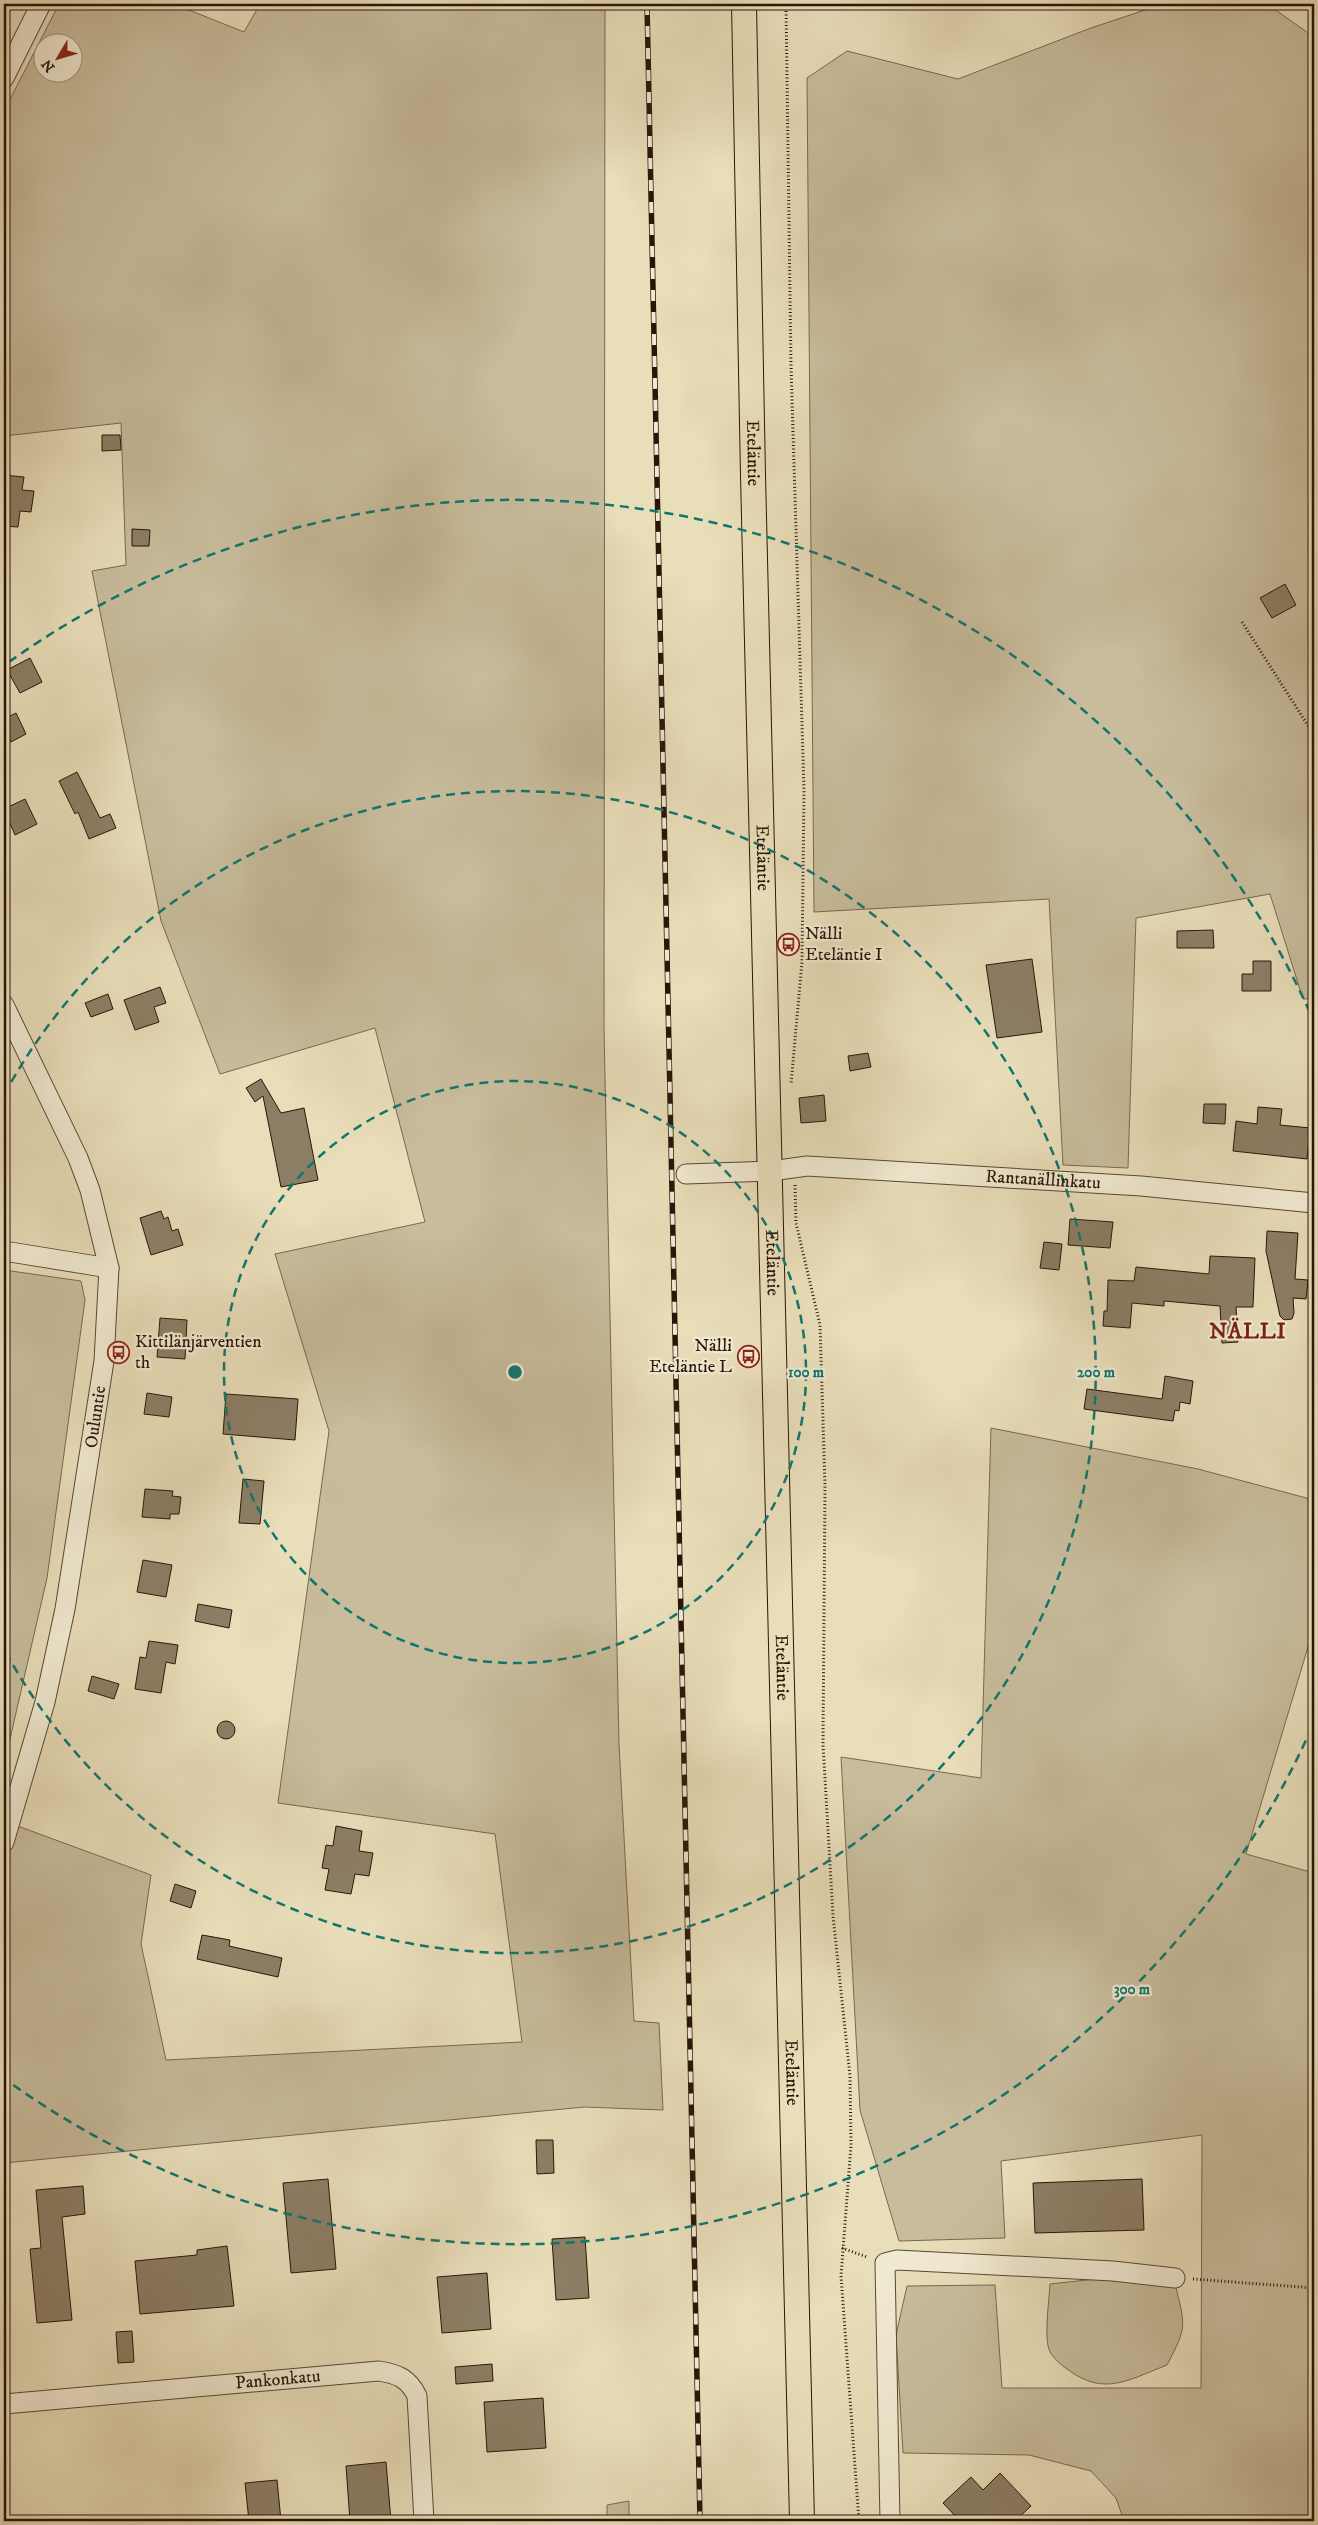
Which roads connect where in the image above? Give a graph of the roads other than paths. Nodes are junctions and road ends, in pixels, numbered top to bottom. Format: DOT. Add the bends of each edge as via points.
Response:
graph roads {
  1 [pos="41,4"];
  2 [pos="744,4"];
  3 [pos="4,78"];
  4 [pos="4,1005"];
  5 [pos="771,1172"];
  6 [pos="686,1174"];
  7 [pos="1314,1203"];
  8 [pos="4,1251"];
  9 [pos="109,1268"];
  10 [pos="4,1842"];
  11 [pos="1174,2278"];
  12 [pos="4,2404"];
  13 [pos="424,2521"];
  14 [pos="802,2521"];
  15 [pos="890,2521"];
  1 -- 3 [label="street"];
  2 -- 5 [label="main road, Eteläntie"];
  4 -- 9 [label="street, Ouluntie" via="78,1158 90,1190"];
  5 -- 6 [label="street, Rantanällinkatu"];
  5 -- 7 [label="street, Rantanällinkatu" via="807,1166 886,1170 1141,1186"];
  5 -- 14 [label="main road, Eteläntie"];
  8 -- 9 [label="street"];
  9 -- 10 [label="street, Ouluntie" via="104,1361 65,1609 45,1702"];
  11 -- 15 [label="street" via="1113,2271 897,2260 885,2263"];
  12 -- 13 [label="street, Pankonkatu" via="379,2371 392,2373 408,2382 417,2396"];
}
